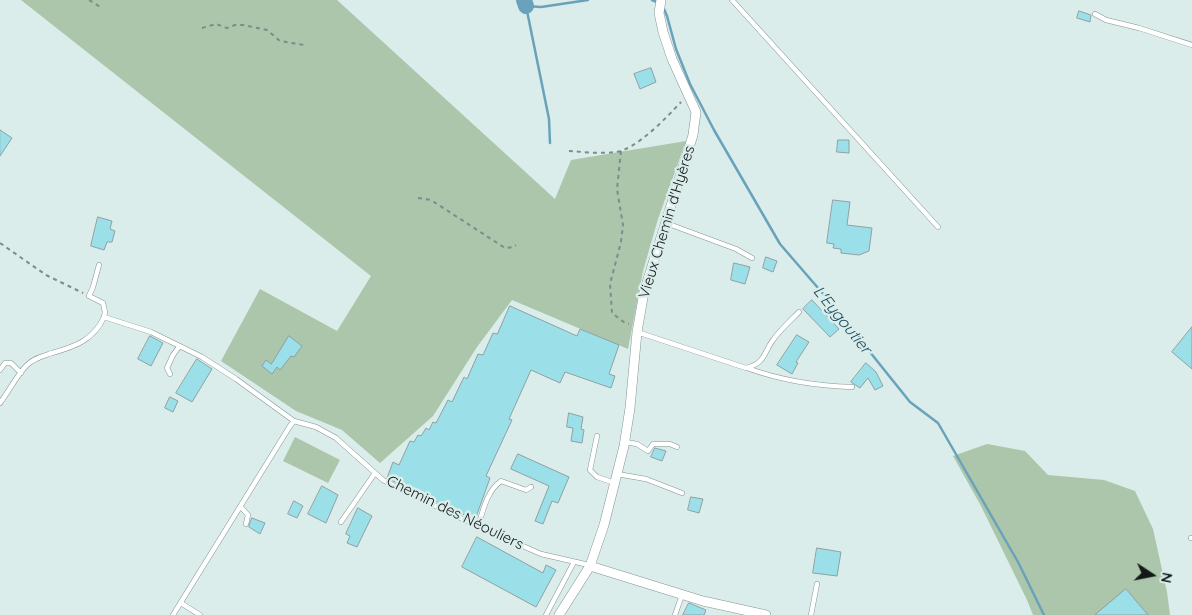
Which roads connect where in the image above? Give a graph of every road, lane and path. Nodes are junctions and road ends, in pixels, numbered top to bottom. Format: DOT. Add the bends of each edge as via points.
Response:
graph roads {
  1 [pos="89,0"];
  2 [pos="661,0"];
  3 [pos="732,0"];
  4 [pos="102,8"];
  5 [pos="1095,14"];
  6 [pos="202,28"];
  7 [pos="304,44"];
  8 [pos="1192,45"];
  9 [pos="688,95"];
  10 [pos="569,151"];
  11 [pos="621,151"];
  12 [pos="418,198"];
  13 [pos="666,223"];
  14 [pos="938,227"];
  15 [pos="0,243"];
  16 [pos="516,245"];
  17 [pos="752,258"];
  18 [pos="99,266"];
  19 [pos="89,296"];
  20 [pos="799,312"];
  21 [pos="104,317"];
  22 [pos="638,329"];
  23 [pos="179,347"];
  24 [pos="746,368"];
  25 [pos="0,370"];
  26 [pos="21,373"];
  27 [pos="170,374"];
  28 [pos="852,387"];
  29 [pos="0,403"];
  30 [pos="294,421"];
  31 [pos="598,436"];
  32 [pos="625,442"];
  33 [pos="677,447"];
  34 [pos="375,473"];
  35 [pos="616,478"];
  36 [pos="532,487"];
  37 [pos="682,494"];
  38 [pos="241,507"];
  39 [pos="341,522"];
  40 [pos="246,524"];
  41 [pos="478,527"];
  42 [pos="574,562"];
  43 [pos="590,566"];
  44 [pos="817,584"];
  45 [pos="682,594"];
  46 [pos="181,603"];
  47 [pos="736,612"];
  48 [pos="174,615"];
  49 [pos="200,615"];
  50 [pos="546,615"];
  51 [pos="559,615"];
  52 [pos="675,615"];
  53 [pos="766,615"];
  54 [pos="811,615"];
  1 -- 4 [label="path"];
  2 -- 9 [label="street, Vieux Chemin d'Hyères" via="659,12 663,32"];
  3 -- 14 [label="lane"];
  5 -- 8 [label="lane"];
  6 -- 7 [label="path" via="216,24 228,28 243,25 268,30 280,41"];
  9 -- 11 [label="path" via="666,119"];
  9 -- 13 [label="street, Vieux Chemin d'Hyères" via="696,112 694,135"];
  10 -- 11 [label="path"];
  11 -- 22 [label="path" via="617,189 623,226 610,284 612,313"];
  12 -- 16 [label="path" via="431,200 505,248"];
  13 -- 17 [label="lane"];
  13 -- 22 [label="street, Vieux Chemin d'Hyères" via="644,292"];
  15 -- 19 [label="path" via="46,275"];
  18 -- 19 [label="lane"];
  19 -- 21 [label="lane" via="103,303"];
  20 -- 24 [label="lane" via="773,340 766,355 755,366"];
  21 -- 23 [label="lane, Chemin des Néouliers" via="151,332"];
  21 -- 26 [label="lane" via="88,338 74,347 38,358"];
  22 -- 24 [label="lane"];
  22 -- 32 [label="street, Vieux Chemin d'Hyères"];
  23 -- 27 [label="lane" via="167,368"];
  23 -- 30 [label="lane, Chemin des Néouliers" via="214,364"];
  24 -- 28 [label="lane" via="772,377"];
  25 -- 26 [label="lane" via="5,363"];
  26 -- 29 [label="lane"];
  30 -- 34 [label="lane, Chemin des Néouliers" via="316,427 336,438"];
  30 -- 38 [label="lane"];
  31 -- 35 [label="lane" via="590,470 597,477"];
  32 -- 33 [label="lane" via="637,444 648,451 653,444"];
  32 -- 35 [label="street, Vieux Chemin d'Hyères"];
  34 -- 39 [label="lane"];
  34 -- 41 [label="lane, Chemin des Néouliers" via="402,490"];
  35 -- 37 [label="lane" via="646,479"];
  35 -- 43 [label="street, Vieux Chemin d'Hyères"];
  36 -- 41 [label="lane" via="526,490 501,480 488,496"];
  38 -- 40 [label="lane" via="248,515"];
  38 -- 46 [label="lane"];
  41 -- 42 [label="lane, Chemin des Néouliers" via="541,554"];
  42 -- 43 [label="lane, Chemin des Néouliers"];
  42 -- 50 [label="lane"];
  43 -- 45 [label="street"];
  43 -- 51 [label="street, Vieux Chemin d'Hyères"];
  44 -- 54 [label="lane"];
  45 -- 47 [label="street"];
  45 -- 52 [label="lane"];
  46 -- 48 [label="lane"];
  46 -- 49 [label="lane"];
  47 -- 53 [label="street"];
}
